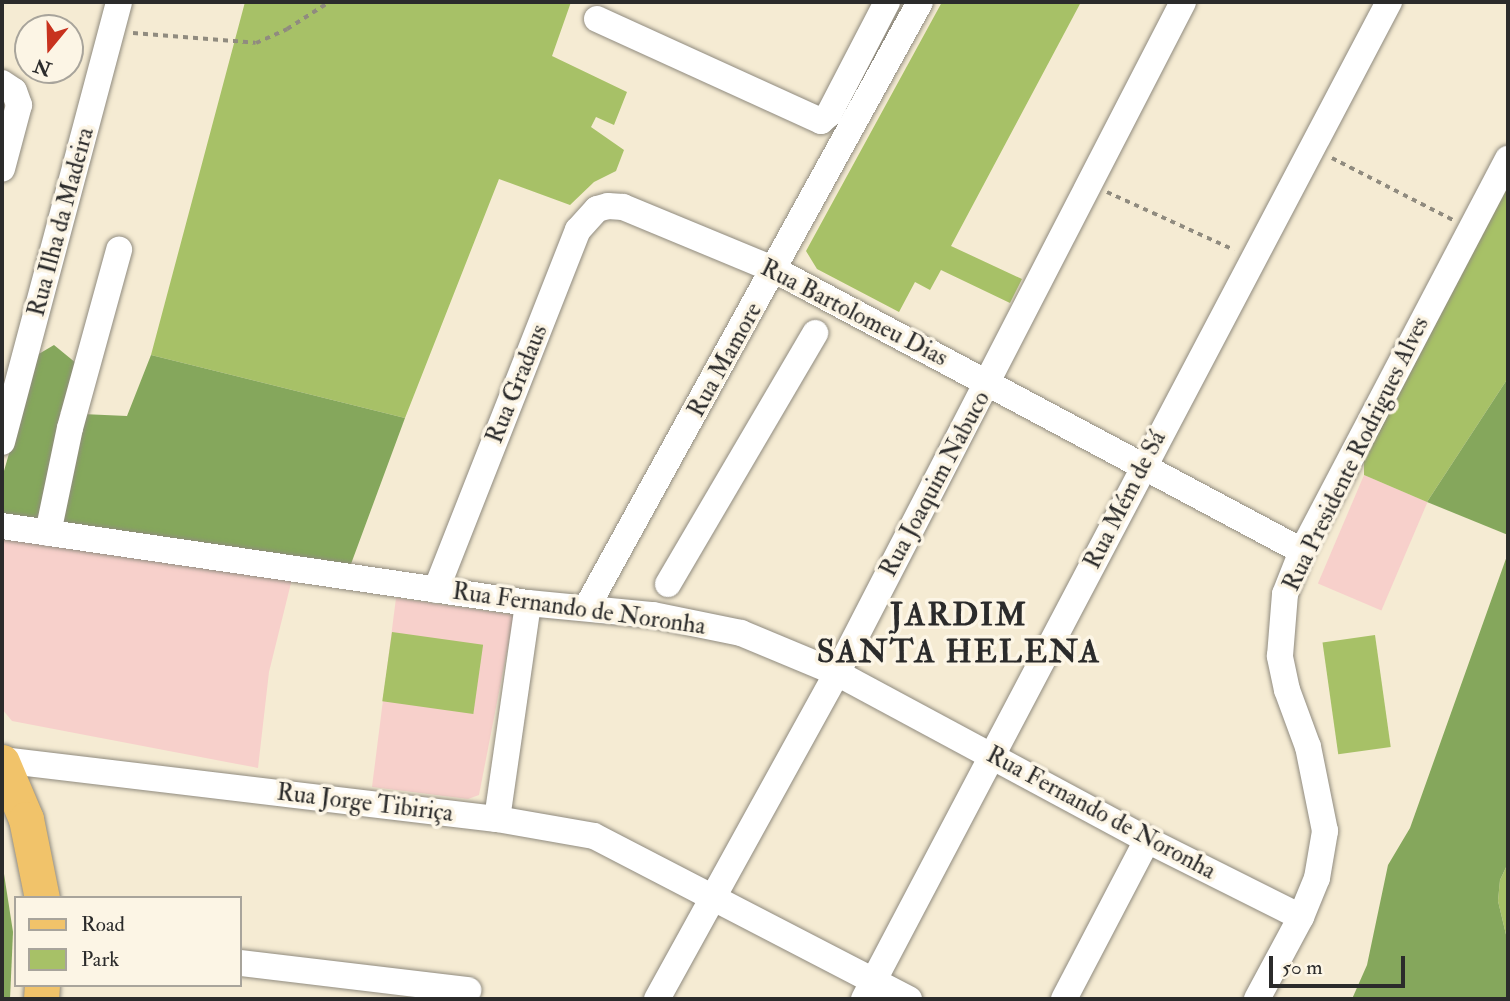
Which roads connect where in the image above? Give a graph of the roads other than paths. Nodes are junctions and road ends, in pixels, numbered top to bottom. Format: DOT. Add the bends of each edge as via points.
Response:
graph roads {
  1 [pos="119,2"];
  2 [pos="887,2"];
  3 [pos="920,2"];
  4 [pos="1183,2"];
  5 [pos="1389,2"];
  6 [pos="597,19"];
  7 [pos="2,83"];
  8 [pos="1508,159"];
  9 [pos="2,169"];
  10 [pos="623,207"];
  11 [pos="119,250"];
  12 [pos="775,270"];
  13 [pos="815,333"];
  14 [pos="988,383"];
  15 [pos="2,442"];
  16 [pos="1142,465"];
  17 [pos="2,526"];
  18 [pos="48,533"];
  19 [pos="1302,551"];
  20 [pos="668,584"];
  21 [pos="436,590"];
  22 [pos="528,603"];
  23 [pos="588,606"];
  24 [pos="837,673"];
  25 [pos="995,755"];
  26 [pos="2,761"];
  27 [pos="498,819"];
  28 [pos="1147,841"];
  29 [pos="42,896"];
  30 [pos="713,896"];
  31 [pos="1301,917"];
  32 [pos="242,963"];
  33 [pos="468,990"];
  34 [pos="869,990"];
  35 [pos="657,999"];
  36 [pos="909,999"];
  37 [pos="1064,999"];
  38 [pos="1257,999"];
  1 -- 15 [label="street, Rua Ilha da Madeira"];
  2 -- 6 [label="street" via="829,114 821,121"];
  3 -- 12 [label="street, Rua Mamore"];
  4 -- 14 [label="street, Rua Joaquim Nabuco"];
  5 -- 16 [label="street, Rua Mém de Sá" via="1315,149"];
  7 -- 9 [label="street" via="14,91 19,105"];
  8 -- 19 [label="street, Rua Presidente Rodrigues Alves"];
  10 -- 12 [label="street, Rua Bartolomeu Dias"];
  10 -- 21 [label="street, Rua Gradaus" via="597,209 578,230"];
  11 -- 18 [label="street" via="69,428"];
  12 -- 14 [label="street, Rua Bartolomeu Dias"];
  12 -- 23 [label="street, Rua Mamore"];
  13 -- 20 [label="street"];
  14 -- 16 [label="street, Rua Bartolomeu Dias"];
  14 -- 24 [label="street, Rua Joaquim Nabuco"];
  16 -- 19 [label="street, Rua Bartolomeu Dias"];
  16 -- 25 [label="street, Rua Mém de Sá"];
  17 -- 18 [label="street, Rua Fernando de Noronha"];
  18 -- 21 [label="street, Rua Fernando de Noronha"];
  19 -- 31 [label="street, Rua Presidente Rodrigues Alves" via="1285,594 1280,656 1311,759 1325,831 1317,878"];
  21 -- 22 [label="street, Rua Fernando de Noronha"];
  22 -- 23 [label="street, Rua Fernando de Noronha"];
  22 -- 27 [label="street"];
  23 -- 24 [label="street, Rua Fernando de Noronha" via="704,623"];
  24 -- 25 [label="street, Rua Fernando de Noronha"];
  24 -- 30 [label="street, Rua Joaquim Nabuco"];
  25 -- 28 [label="street, Rua Fernando de Noronha"];
  25 -- 34 [label="street, Rua Mém de Sá"];
  26 -- 27 [label="street, Rua Jorge Tibiriça"];
  26 -- 29 [label="main road" via="26,819"];
  27 -- 30 [label="street, Rua Jorge Tibiriça" via="594,836"];
  28 -- 31 [label="street, Rua Fernando de Noronha"];
  28 -- 37 [label="street"];
  30 -- 34 [label="street, Rua Jorge Tibiriça"];
  30 -- 35 [label="street, Rua Joaquim Nabuco"];
  31 -- 38 [label="street, Rua Presidente Rodrigues Alves"];
  32 -- 33 [label="street"];
  34 -- 36 [label="street, Rua Jorge Tibiriça"];
}
